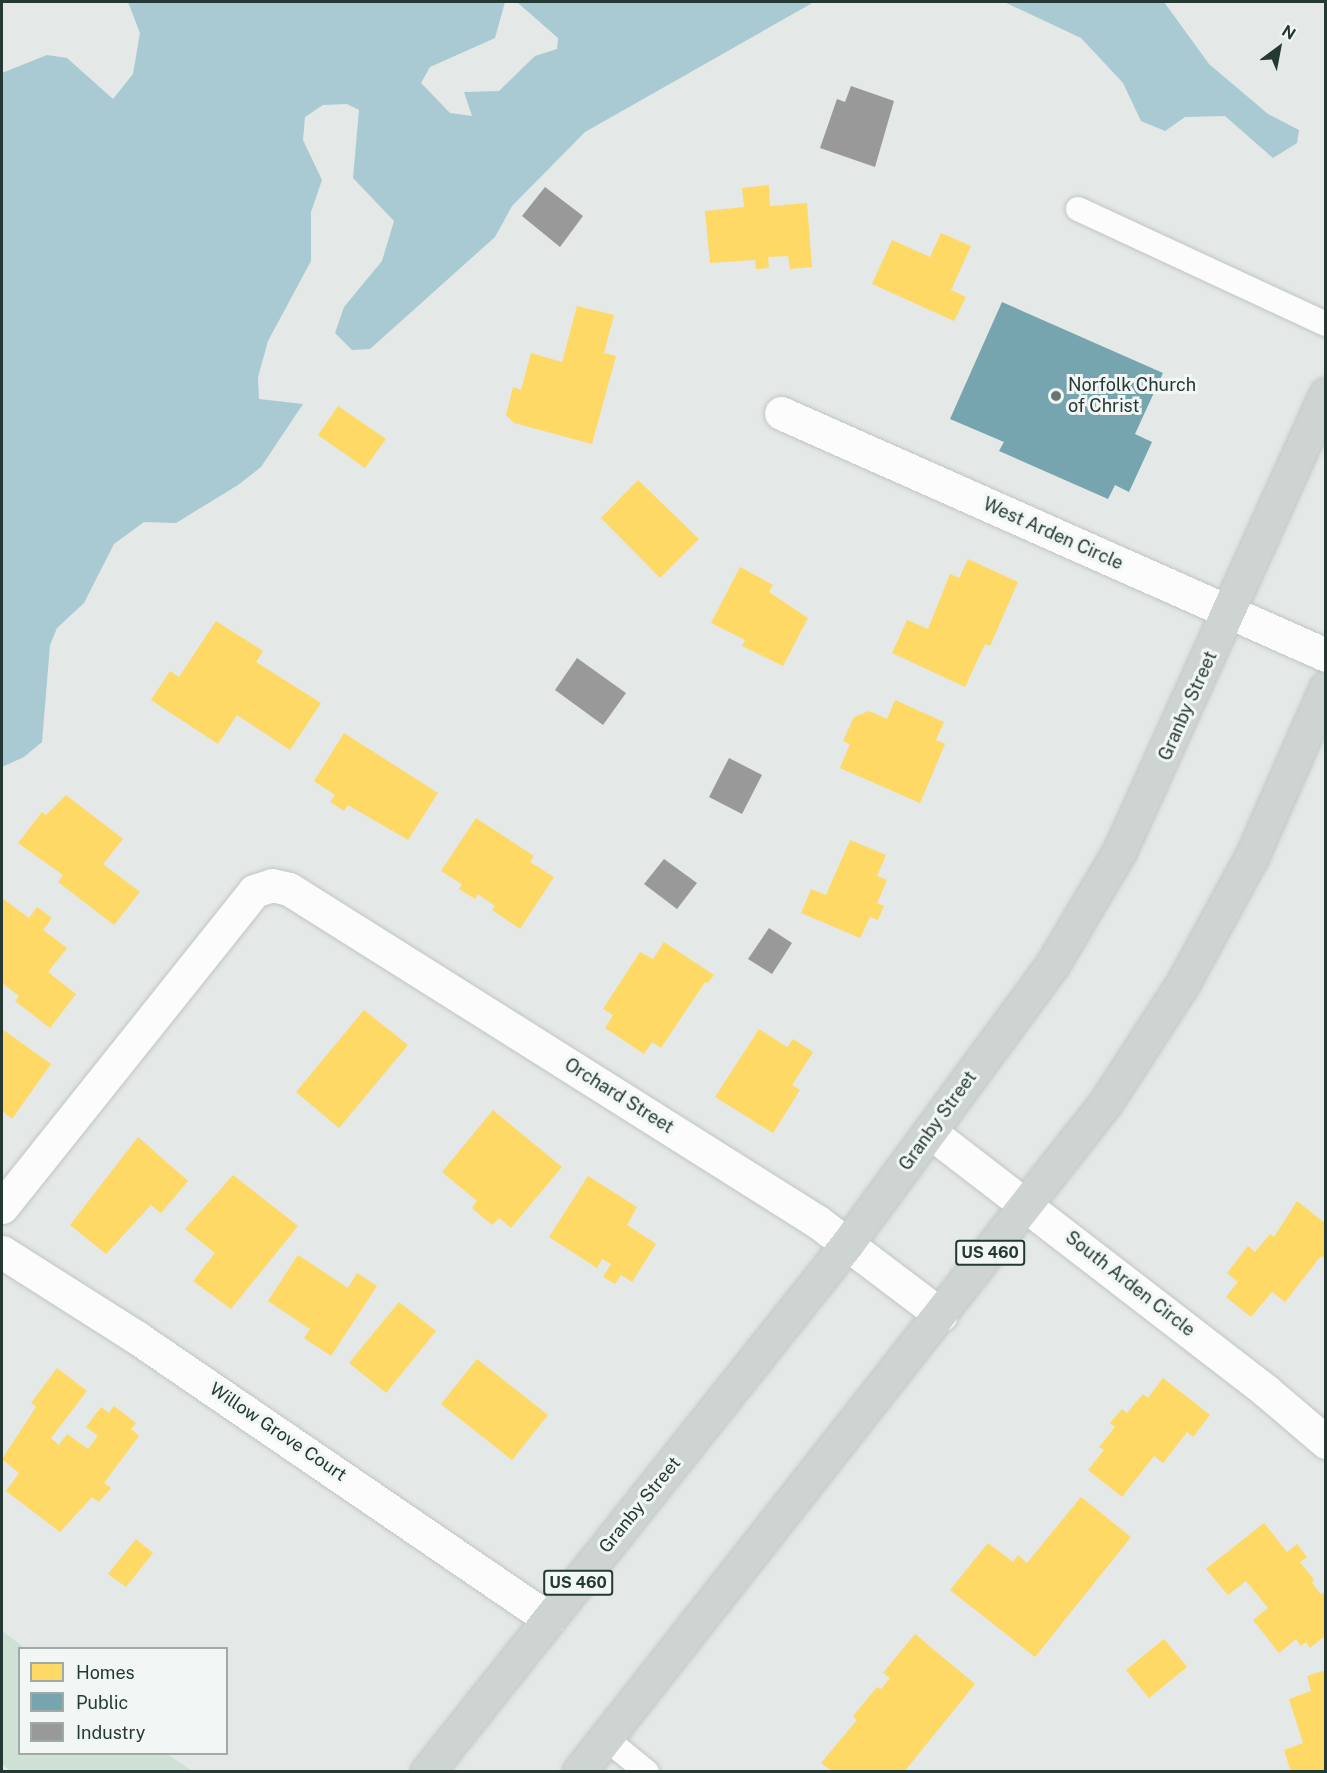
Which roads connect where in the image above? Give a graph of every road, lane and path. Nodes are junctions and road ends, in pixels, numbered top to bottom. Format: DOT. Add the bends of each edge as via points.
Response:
graph roads {
  1 [pos="1078,209"];
  2 [pos="1326,324"];
  3 [pos="1326,394"];
  4 [pos="781,413"];
  5 [pos="1229,614"];
  6 [pos="1326,655"];
  7 [pos="1326,688"];
  8 [pos="930,1132"];
  9 [pos="1028,1205"];
  10 [pos="2,1207"];
  11 [pos="847,1244"];
  12 [pos="2,1252"];
  13 [pos="941,1315"];
  14 [pos="1326,1442"];
  15 [pos="549,1619"];
  16 [pos="606,1738"];
  17 [pos="427,1772"];
  18 [pos="579,1772"];
  19 [pos="647,1772"];
  1 -- 2 [label="lane"];
  3 -- 5 [label="main road, Granby Street / US 460"];
  4 -- 5 [label="street, West Arden Circle"];
  5 -- 6 [label="street, West Arden Circle"];
  5 -- 8 [label="main road, Granby Street / US 460" via="1120,850 1054,962"];
  7 -- 9 [label="main road, US 460" via="1251,858 1183,983 1106,1102"];
  8 -- 9 [label="street, South Arden Circle"];
  8 -- 11 [label="main road, Granby Street / US 460"];
  9 -- 13 [label="main road, US 460"];
  9 -- 14 [label="street, South Arden Circle"];
  10 -- 11 [label="street, Orchard Street" via="254,891 272,885 289,889"];
  11 -- 13 [label="street, Orchard Street"];
  11 -- 15 [label="main road, Granby Street / US 460"];
  12 -- 15 [label="street, Willow Grove Court" via="225,1396"];
  13 -- 16 [label="main road, US 460"];
  15 -- 17 [label="main road, Granby Street / US 460"];
  16 -- 18 [label="main road, US 460"];
  16 -- 19 [label="lane"];
}
